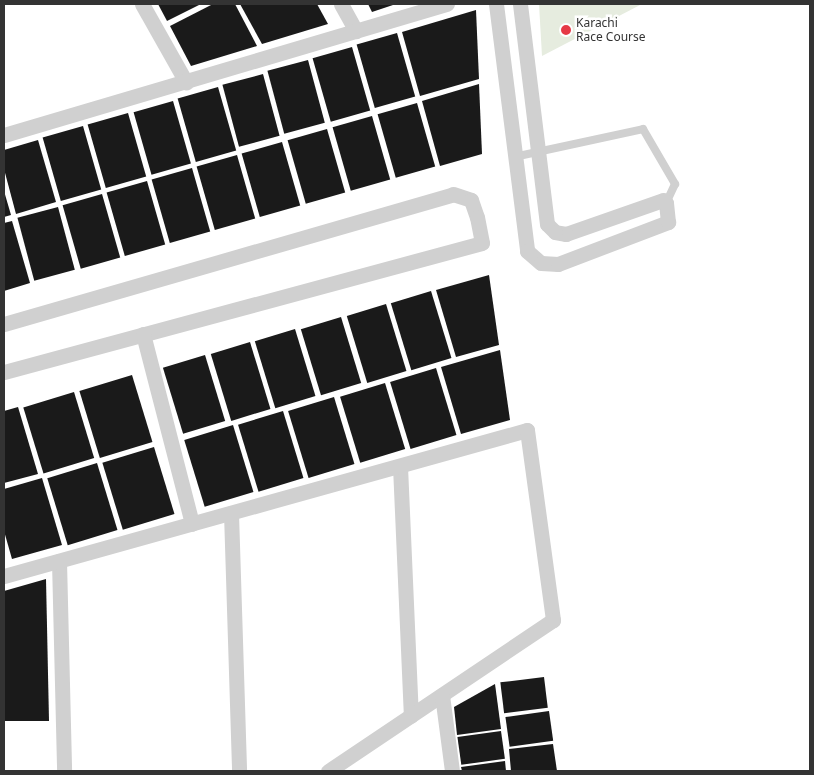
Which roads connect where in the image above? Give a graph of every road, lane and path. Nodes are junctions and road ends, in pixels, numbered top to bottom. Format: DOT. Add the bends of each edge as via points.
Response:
graph roads {
  1 [pos="142,4"];
  2 [pos="341,4"];
  3 [pos="447,4"];
  4 [pos="496,4"];
  5 [pos="520,4"];
  6 [pos="356,31"];
  7 [pos="186,82"];
  8 [pos="4,135"];
  9 [pos="539,151"];
  10 [pos="514,157"];
  11 [pos="666,203"];
  12 [pos="4,324"];
  13 [pos="142,334"];
  14 [pos="4,372"];
  15 [pos="400,466"];
  16 [pos="231,513"];
  17 [pos="192,524"];
  18 [pos="59,561"];
  19 [pos="4,576"];
  20 [pos="442,695"];
  21 [pos="411,716"];
  22 [pos="64,771"];
  23 [pos="238,771"];
  24 [pos="328,771"];
  25 [pos="452,771"];
  1 -- 7 [label="street"];
  2 -- 6 [label="street"];
  3 -- 6 [label="street"];
  4 -- 10 [label="street"];
  5 -- 9 [label="street"];
  6 -- 7 [label="street"];
  7 -- 8 [label="street"];
  9 -- 10 [label="lane"];
  9 -- 11 [label="lane" via="644,129 675,184"];
  9 -- 11 [label="street" via="545,217 555,232 566,234 660,201"];
  10 -- 11 [label="street" via="524,241 527,251 541,263 558,264 666,224 670,218"];
  12 -- 13 [label="street" via="453,194 471,200 482,243"];
  13 -- 14 [label="street"];
  13 -- 17 [label="street"];
  15 -- 16 [label="street"];
  15 -- 20 [label="street" via="527,430 553,620"];
  15 -- 21 [label="street"];
  16 -- 17 [label="street"];
  16 -- 23 [label="street"];
  17 -- 18 [label="street"];
  18 -- 19 [label="street"];
  18 -- 22 [label="street"];
  20 -- 21 [label="street"];
  20 -- 25 [label="street"];
  21 -- 24 [label="street"];
}
